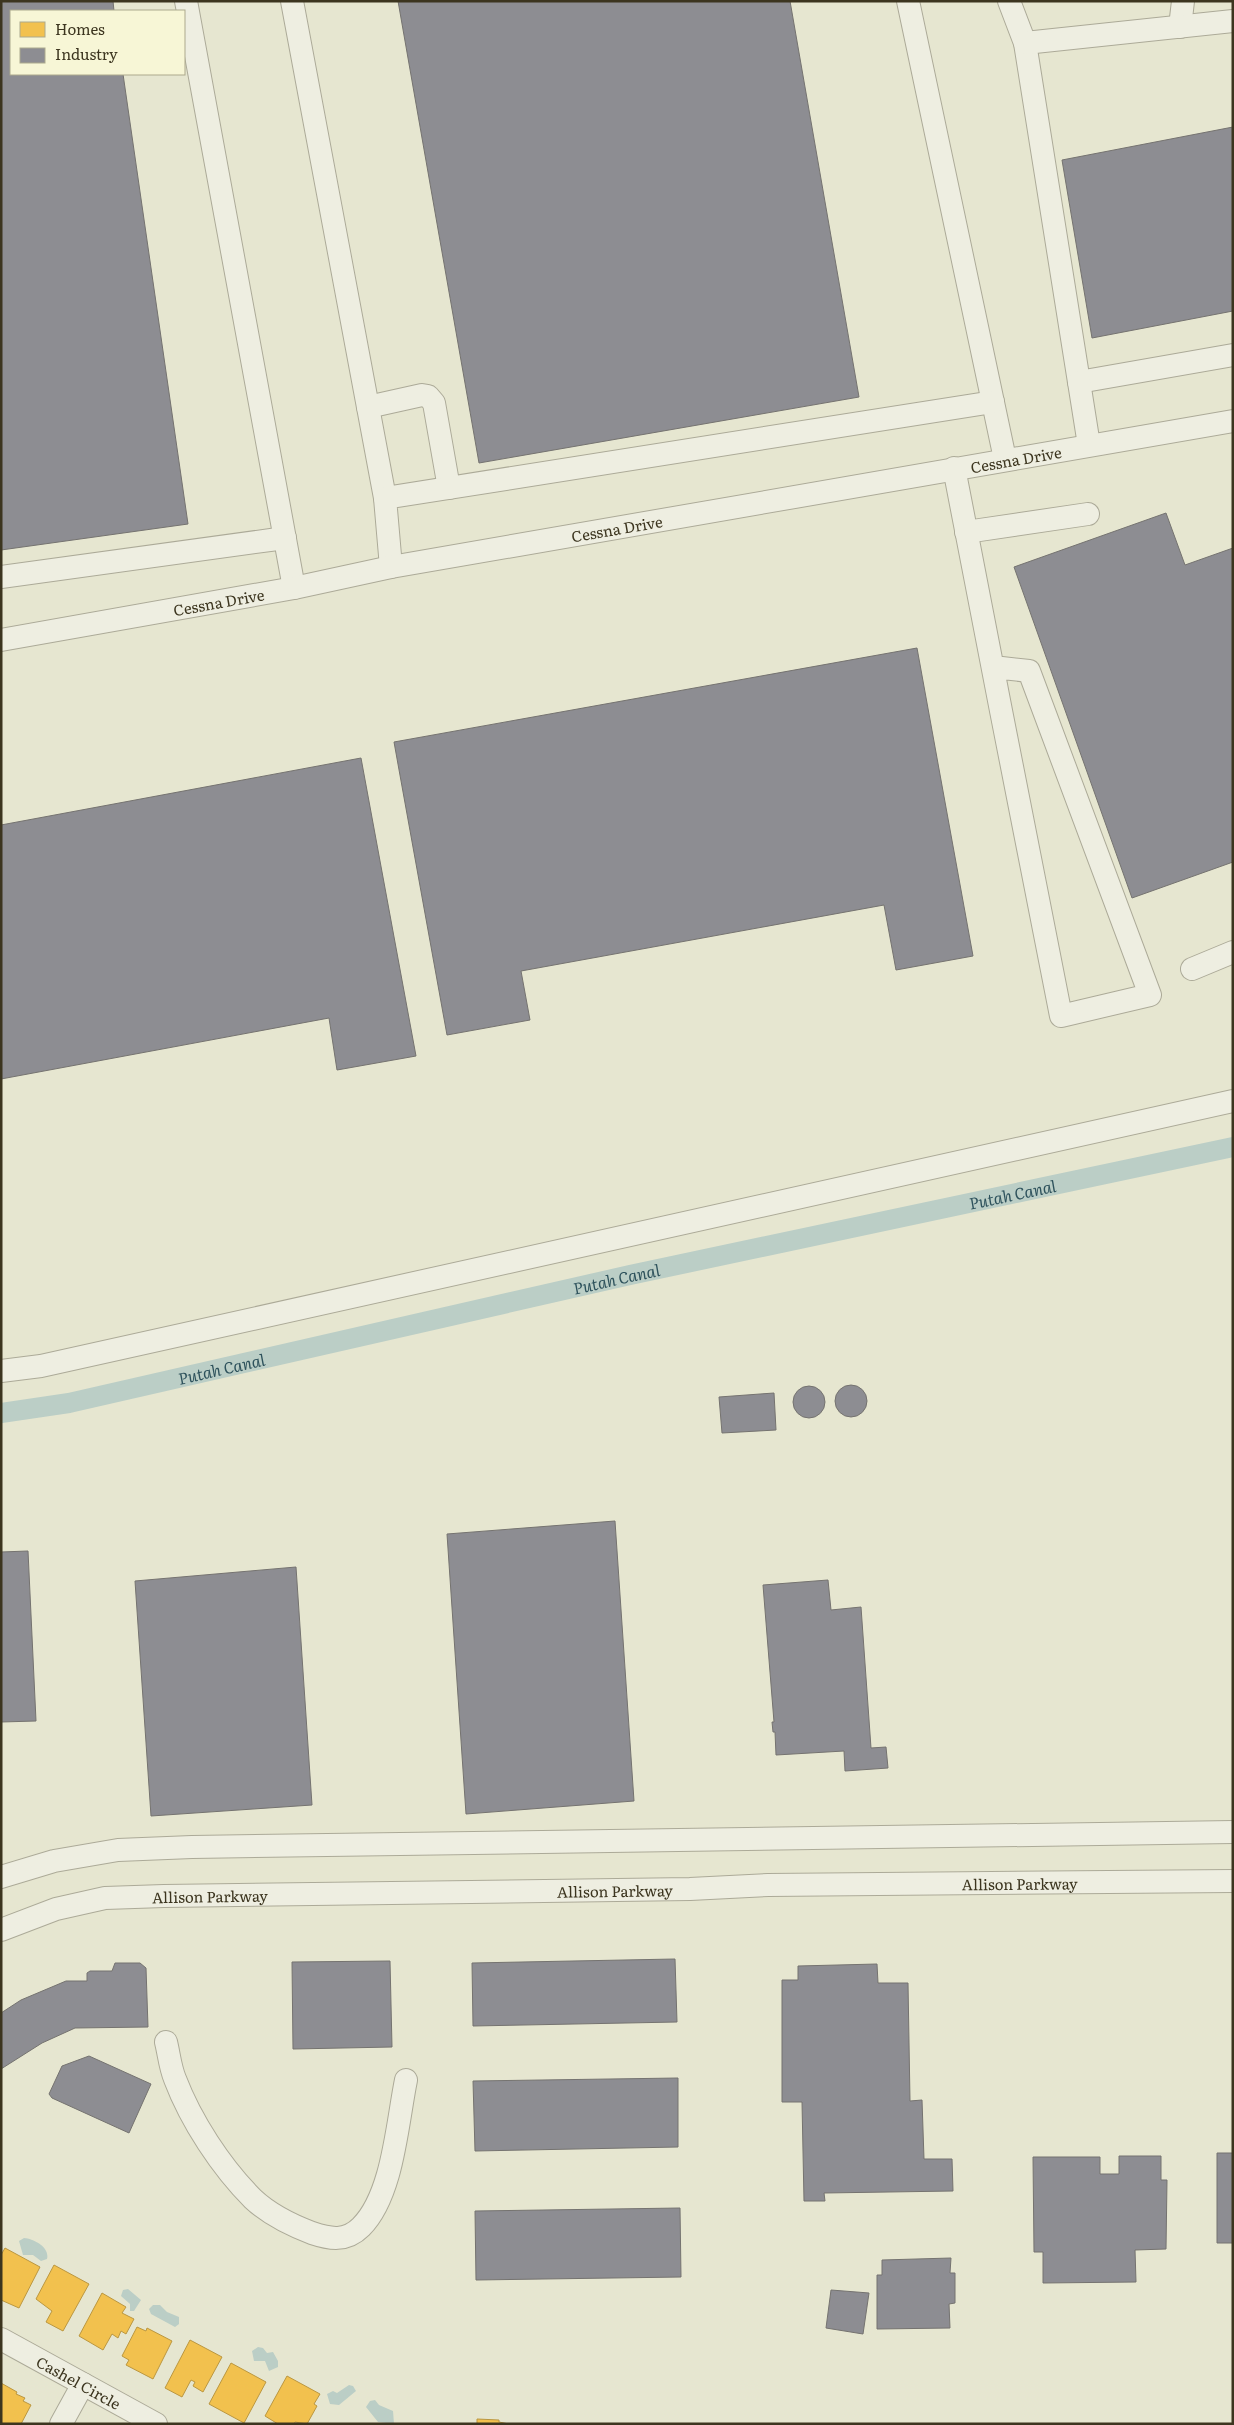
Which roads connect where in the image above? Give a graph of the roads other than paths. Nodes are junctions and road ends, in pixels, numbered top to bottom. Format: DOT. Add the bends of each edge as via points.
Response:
graph roads {
  1 [pos="186,1"];
  2 [pos="292,1"];
  3 [pos="908,1"];
  4 [pos="1009,1"];
  5 [pos="1183,1"];
  6 [pos="1233,21"];
  7 [pos="1180,27"];
  8 [pos="1025,43"];
  9 [pos="1233,355"];
  10 [pos="1079,382"];
  11 [pos="993,402"];
  12 [pos="368,407"];
  13 [pos="1233,420"];
  14 [pos="1089,445"];
  15 [pos="1005,459"];
  16 [pos="954,468"];
  17 [pos="449,488"];
  18 [pos="385,498"];
  19 [pos="1088,514"];
  20 [pos="966,532"];
  21 [pos="285,538"];
  22 [pos="391,567"];
  23 [pos="1,577"];
  24 [pos="294,588"];
  25 [pos="1,640"];
  26 [pos="993,667"];
  27 [pos="1233,952"];
  28 [pos="1192,969"];
  29 [pos="1233,1101"];
  30 [pos="1,1371"];
  31 [pos="1233,1832"];
  32 [pos="1,1877"];
  33 [pos="1233,1881"];
  34 [pos="1,1930"];
  35 [pos="166,2042"];
  36 [pos="406,2080"];
  37 [pos="1,2339"];
  38 [pos="83,2384"];
  39 [pos="61,2424"];
  40 [pos="156,2424"];
  1 -- 21 [label="street"];
  2 -- 12 [label="street"];
  3 -- 11 [label="street"];
  4 -- 8 [label="street"];
  5 -- 7 [label="street"];
  6 -- 7 [label="street"];
  7 -- 8 [label="street"];
  8 -- 10 [label="street"];
  9 -- 10 [label="street"];
  10 -- 14 [label="street"];
  11 -- 15 [label="street"];
  11 -- 17 [label="street"];
  12 -- 17 [label="street" via="422,394 428,396 434,403"];
  12 -- 18 [label="street"];
  13 -- 14 [label="street, Cessna Drive"];
  14 -- 15 [label="street, Cessna Drive"];
  15 -- 16 [label="street, Cessna Drive"];
  16 -- 20 [label="street"];
  16 -- 22 [label="street, Cessna Drive"];
  17 -- 18 [label="street"];
  18 -- 22 [label="street"];
  19 -- 20 [label="street"];
  20 -- 26 [label="street"];
  21 -- 23 [label="street"];
  21 -- 24 [label="street"];
  22 -- 24 [label="street, Cessna Drive"];
  24 -- 25 [label="street, Cessna Drive"];
  26 -- 26 [label="street" via="1061,1016 1150,995 1029,671"];
  27 -- 28 [label="street"];
  29 -- 30 [label="street" via="41,1366"];
  31 -- 32 [label="street" via="192,1847 118,1850 54,1860"];
  33 -- 34 [label="street, Allison Parkway" via="768,1885 105,1898 66,1906"];
  35 -- 36 [label="street" via="175,2078 186,2102 240,2184 254,2200 275,2215 297,2227 333,2239 346,2238 360,2228 376,2203 387,2177"];
  37 -- 38 [label="street, Cashel Circle"];
  38 -- 39 [label="street"];
  38 -- 40 [label="street, Cashel Circle"];
}
